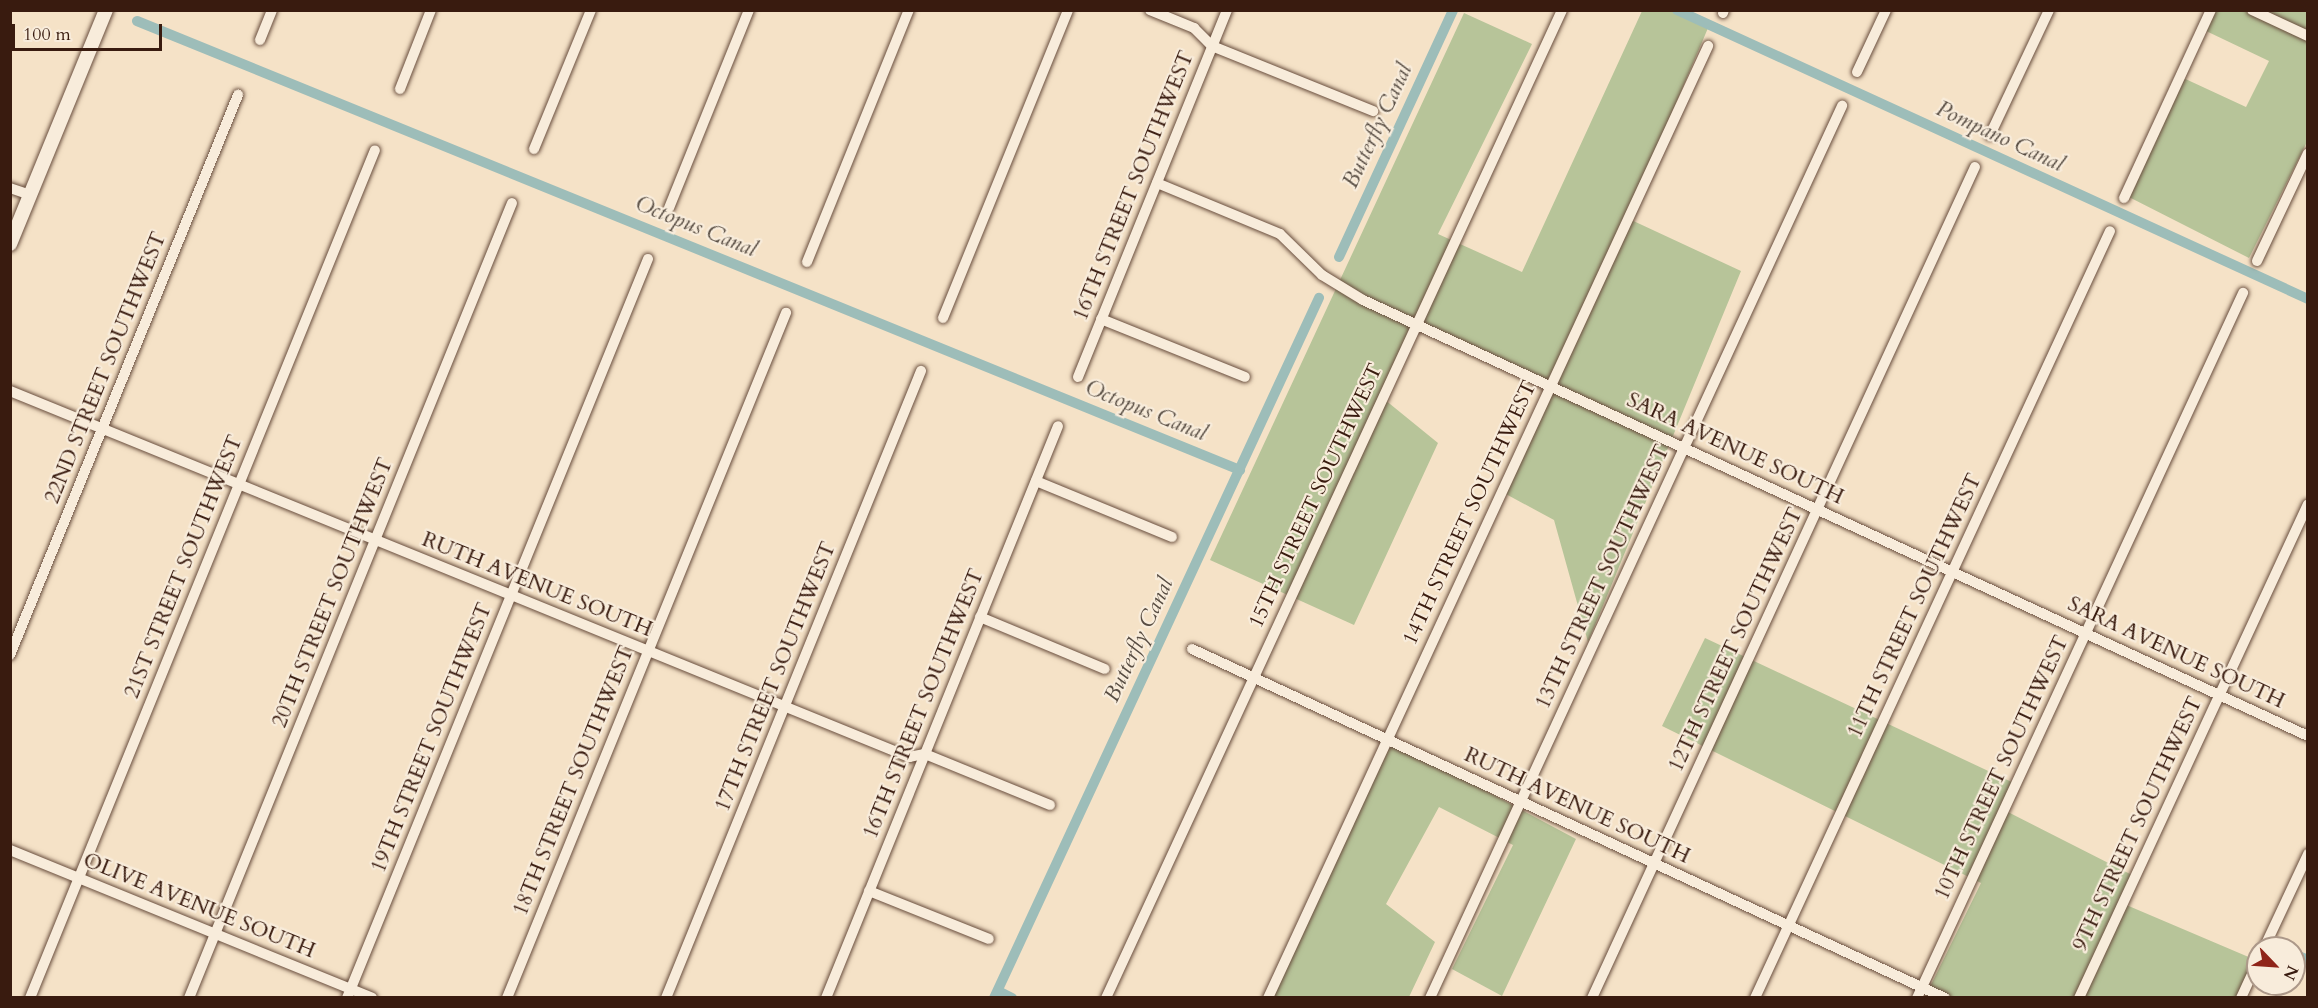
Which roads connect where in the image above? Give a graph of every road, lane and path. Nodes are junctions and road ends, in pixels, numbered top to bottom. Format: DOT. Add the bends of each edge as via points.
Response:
graph roads {
  1 [pos="106,10"];
  2 [pos="272,10"];
  3 [pos="431,10"];
  4 [pos="591,10"];
  5 [pos="750,10"];
  6 [pos="909,10"];
  7 [pos="1068,10"];
  8 [pos="1150,10"];
  9 [pos="1227,10"];
  10 [pos="1562,10"];
  11 [pos="1887,10"];
  12 [pos="2049,10"];
  13 [pos="2211,10"];
  14 [pos="2252,10"];
  15 [pos="2307,36"];
  16 [pos="260,40"];
  17 [pos="1212,46"];
  18 [pos="1708,46"];
  19 [pos="1857,72"];
  20 [pos="400,89"];
  21 [pos="238,95"];
  22 [pos="1842,106"];
  23 [pos="1372,111"];
  24 [pos="1990,135"];
  25 [pos="534,149"];
  26 [pos="375,150"];
  27 [pos="2307,153"];
  28 [pos="1975,167"];
  29 [pos="1157,183"];
  30 [pos="10,188"];
  31 [pos="30,195"];
  32 [pos="2124,198"];
  33 [pos="512,203"];
  34 [pos="669,208"];
  35 [pos="2110,231"];
  36 [pos="10,244"];
  37 [pos="648,259"];
  38 [pos="2257,261"];
  39 [pos="807,262"];
  40 [pos="2243,293"];
  41 [pos="786,313"];
  42 [pos="943,318"];
  43 [pos="1101,319"];
  44 [pos="1417,324"];
  45 [pos="921,371"];
  46 [pos="1078,377"];
  47 [pos="1245,377"];
  48 [pos="1551,385"];
  49 [pos="10,391"];
  50 [pos="1058,426"];
  51 [pos="102,429"];
  52 [pos="1684,448"];
  53 [pos="1036,481"];
  54 [pos="238,484"];
  55 [pos="2307,504"];
  56 [pos="1818,509"];
  57 [pos="1172,537"];
  58 [pos="375,540"];
  59 [pos="1952,571"];
  60 [pos="512,595"];
  61 [pos="980,617"];
  62 [pos="2086,633"];
  63 [pos="1192,649"];
  64 [pos="648,651"];
  65 [pos="10,655"];
  66 [pos="1105,669"];
  67 [pos="1253,677"];
  68 [pos="2219,695"];
  69 [pos="785,706"];
  70 [pos="2307,736"];
  71 [pos="1386,740"];
  72 [pos="925,754"];
  73 [pos="1521,801"];
  74 [pos="1050,805"];
  75 [pos="10,850"];
  76 [pos="2307,854"];
  77 [pos="1655,863"];
  78 [pos="79,878"];
  79 [pos="869,891"];
  80 [pos="1788,925"];
  81 [pos="215,934"];
  82 [pos="2269,936"];
  83 [pos="989,939"];
  84 [pos="1922,987"];
  85 [pos="349,993"];
  86 [pos="30,998"];
  87 [pos="189,998"];
  88 [pos="372,998"];
  89 [pos="507,998"];
  90 [pos="666,998"];
  91 [pos="826,998"];
  92 [pos="1106,998"];
  93 [pos="1268,998"];
  94 [pos="1430,998"];
  95 [pos="1592,998"];
  96 [pos="1755,998"];
  97 [pos="1917,998"];
  98 [pos="1945,998"];
  99 [pos="2079,998"];
  1 -- 31 [label="street"];
  2 -- 16 [label="street"];
  3 -- 20 [label="street"];
  4 -- 25 [label="street"];
  5 -- 34 [label="street"];
  6 -- 39 [label="street"];
  7 -- 42 [label="street"];
  8 -- 17 [label="street" via="1194,28"];
  9 -- 17 [label="street, 16TH STREET SOUTHWEST"];
  10 -- 44 [label="street, 15TH STREET SOUTHWEST"];
  11 -- 19 [label="street"];
  12 -- 24 [label="street"];
  13 -- 32 [label="street"];
  14 -- 15 [label="street"];
  17 -- 23 [label="street"];
  17 -- 29 [label="street, 16TH STREET SOUTHWEST"];
  18 -- 48 [label="street, 14TH STREET SOUTHWEST"];
  21 -- 51 [label="street, 22ND STREET SOUTHWEST"];
  22 -- 52 [label="street, 13TH STREET SOUTHWEST"];
  26 -- 54 [label="street, 21ST STREET SOUTHWEST"];
  27 -- 38 [label="street"];
  28 -- 56 [label="street, 12TH STREET SOUTHWEST"];
  29 -- 43 [label="street, 16TH STREET SOUTHWEST"];
  29 -- 44 [label="street, SARA AVENUE SOUTH" via="1280,234 1332,283"];
  30 -- 31 [label="street"];
  31 -- 36 [label="street"];
  33 -- 58 [label="street, 20TH STREET SOUTHWEST"];
  35 -- 59 [label="street, 11TH STREET SOUTHWEST"];
  37 -- 60 [label="street, 19TH STREET SOUTHWEST"];
  40 -- 62 [label="street, 10TH STREET SOUTHWEST"];
  41 -- 64 [label="street, 18TH STREET SOUTHWEST"];
  43 -- 46 [label="street, 16TH STREET SOUTHWEST"];
  43 -- 47 [label="street"];
  44 -- 48 [label="street, SARA AVENUE SOUTH"];
  44 -- 67 [label="street, 15TH STREET SOUTHWEST"];
  45 -- 69 [label="street, 17TH STREET SOUTHWEST"];
  48 -- 52 [label="street, SARA AVENUE SOUTH"];
  48 -- 71 [label="street, 14TH STREET SOUTHWEST"];
  49 -- 51 [label="street, RUTH AVENUE SOUTH"];
  50 -- 53 [label="street, 16TH STREET SOUTHWEST"];
  51 -- 54 [label="street, RUTH AVENUE SOUTH"];
  51 -- 65 [label="street, 22ND STREET SOUTHWEST"];
  52 -- 56 [label="street, SARA AVENUE SOUTH"];
  52 -- 73 [label="street, 13TH STREET SOUTHWEST"];
  53 -- 57 [label="street"];
  53 -- 61 [label="street, 16TH STREET SOUTHWEST"];
  54 -- 58 [label="street, RUTH AVENUE SOUTH"];
  54 -- 78 [label="street, 21ST STREET SOUTHWEST"];
  55 -- 68 [label="street, 9TH STREET SOUTHWEST"];
  56 -- 59 [label="street, SARA AVENUE SOUTH"];
  56 -- 77 [label="street, 12TH STREET SOUTHWEST"];
  58 -- 60 [label="street, RUTH AVENUE SOUTH"];
  58 -- 81 [label="street, 20TH STREET SOUTHWEST"];
  59 -- 62 [label="street, SARA AVENUE SOUTH"];
  59 -- 80 [label="street, 11TH STREET SOUTHWEST"];
  60 -- 64 [label="street, RUTH AVENUE SOUTH"];
  60 -- 85 [label="street, 19TH STREET SOUTHWEST"];
  61 -- 66 [label="street"];
  61 -- 72 [label="street, 16TH STREET SOUTHWEST"];
  62 -- 68 [label="street, SARA AVENUE SOUTH"];
  62 -- 84 [label="street, 10TH STREET SOUTHWEST"];
  63 -- 67 [label="street, RUTH AVENUE SOUTH"];
  64 -- 69 [label="street, RUTH AVENUE SOUTH"];
  64 -- 89 [label="street, 18TH STREET SOUTHWEST"];
  67 -- 71 [label="street, RUTH AVENUE SOUTH"];
  67 -- 92 [label="street, 15TH STREET SOUTHWEST"];
  68 -- 70 [label="street, SARA AVENUE SOUTH"];
  68 -- 99 [label="street, 9TH STREET SOUTHWEST"];
  69 -- 72 [label="street, RUTH AVENUE SOUTH" via="909,757"];
  69 -- 90 [label="street, 17TH STREET SOUTHWEST"];
  71 -- 73 [label="street, RUTH AVENUE SOUTH"];
  71 -- 93 [label="street, 14TH STREET SOUTHWEST"];
  72 -- 74 [label="street, RUTH AVENUE SOUTH"];
  72 -- 79 [label="street, 16TH STREET SOUTHWEST"];
  73 -- 77 [label="street, RUTH AVENUE SOUTH"];
  73 -- 94 [label="street, 13TH STREET SOUTHWEST"];
  75 -- 78 [label="street, OLIVE AVENUE SOUTH"];
  76 -- 82 [label="street"];
  77 -- 80 [label="street, RUTH AVENUE SOUTH"];
  77 -- 95 [label="street, 12TH STREET SOUTHWEST"];
  78 -- 81 [label="street, OLIVE AVENUE SOUTH"];
  78 -- 86 [label="street, 21ST STREET SOUTHWEST"];
  79 -- 83 [label="street"];
  79 -- 91 [label="street, 16TH STREET SOUTHWEST"];
  80 -- 84 [label="street, RUTH AVENUE SOUTH"];
  80 -- 96 [label="street, 11TH STREET SOUTHWEST"];
  81 -- 85 [label="street, OLIVE AVENUE SOUTH"];
  81 -- 87 [label="street, 20TH STREET SOUTHWEST"];
  84 -- 97 [label="street, 10TH STREET SOUTHWEST"];
  84 -- 98 [label="street, RUTH AVENUE SOUTH"];
  85 -- 88 [label="street, OLIVE AVENUE SOUTH"];
}
